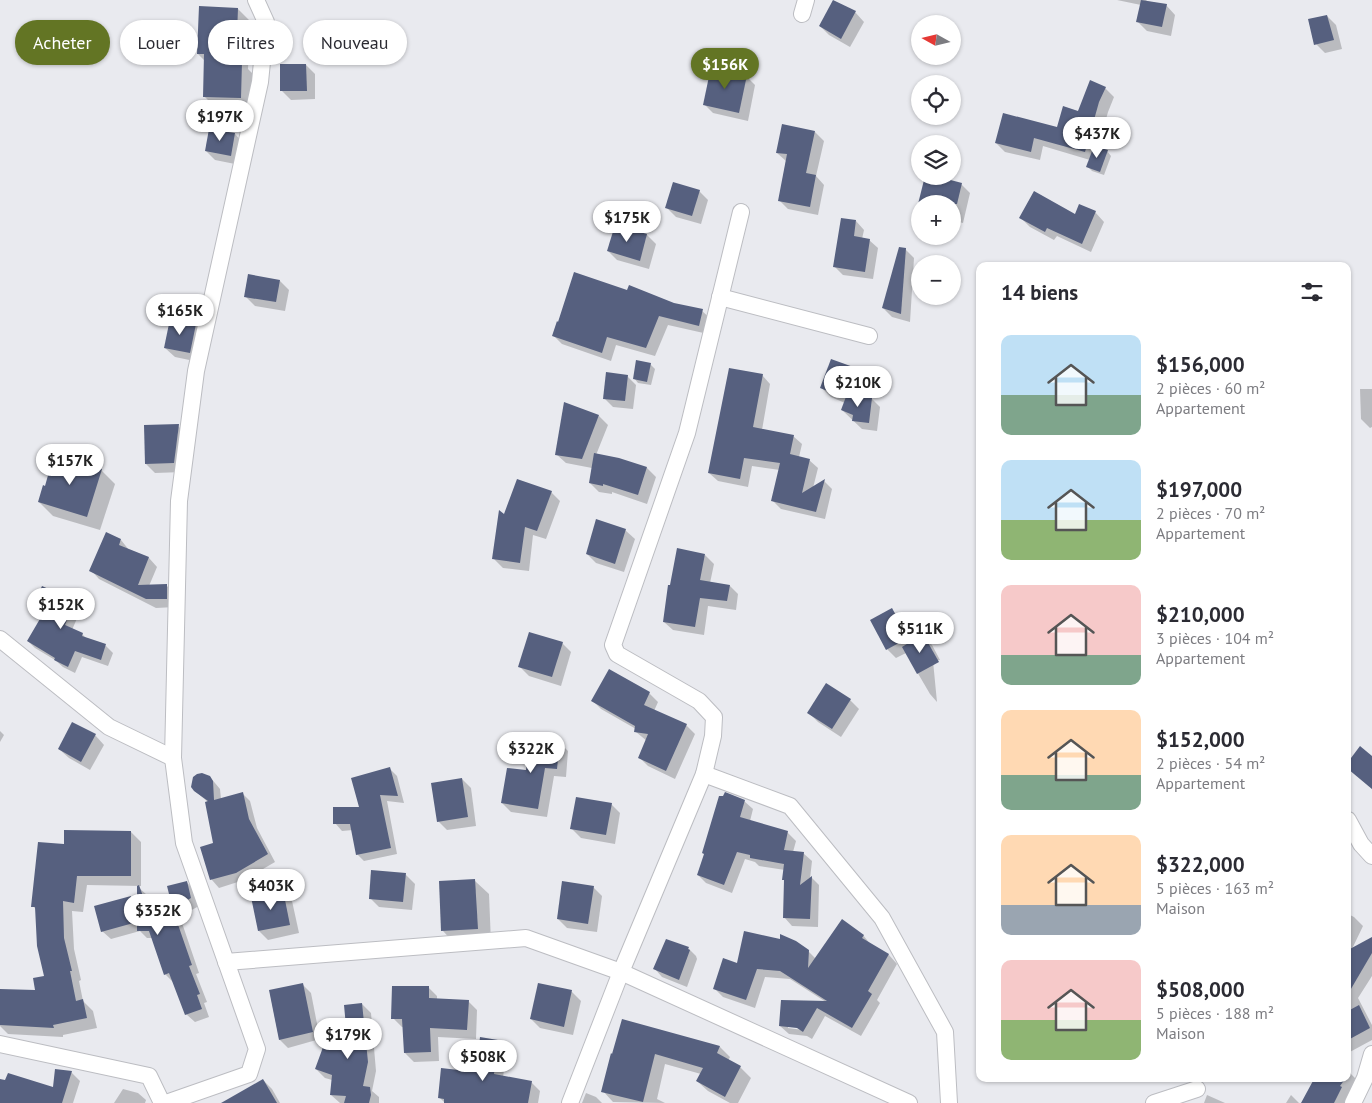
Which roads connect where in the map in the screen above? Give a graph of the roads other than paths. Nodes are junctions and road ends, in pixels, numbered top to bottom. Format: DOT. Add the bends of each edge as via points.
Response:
graph roads {
  1 [pos="256,0"];
  2 [pos="741,212"];
  3 [pos="720,297"];
  4 [pos="869,336"];
  5 [pos="0,639"];
  6 [pos="173,758"];
  7 [pos="704,774"];
  8 [pos="1351,826"];
  9 [pos="1372,856"];
  10 [pos="226,962"];
  11 [pos="621,972"];
  12 [pos="0,1044"];
  13 [pos="1372,1054"];
  14 [pos="1197,1089"];
  15 [pos="162,1103"];
  16 [pos="166,1103"];
  17 [pos="570,1103"];
  18 [pos="909,1103"];
  19 [pos="950,1103"];
  20 [pos="1154,1103"];
  21 [pos="1352,1103"];
  1 -- 6 [label="street" via="266,22 260,82 196,371 179,501"];
  2 -- 3 [label="street"];
  3 -- 4 [label="street"];
  3 -- 7 [label="street" via="687,433 613,645 617,654 699,701 714,717"];
  5 -- 6 [label="street" via="109,727"];
  6 -- 10 [label="street" via="184,843"];
  7 -- 11 [label="street"];
  7 -- 19 [label="street" via="790,806 882,918 945,1032"];
  8 -- 9 [label="street"];
  10 -- 11 [label="street" via="526,938"];
  10 -- 16 [label="street" via="257,1048 249,1074"];
  11 -- 17 [label="street"];
  11 -- 18 [label="street"];
  12 -- 15 [label="street" via="149,1076"];
  13 -- 21 [label="street" via="1365,1078"];
  14 -- 20 [label="street"];
}
